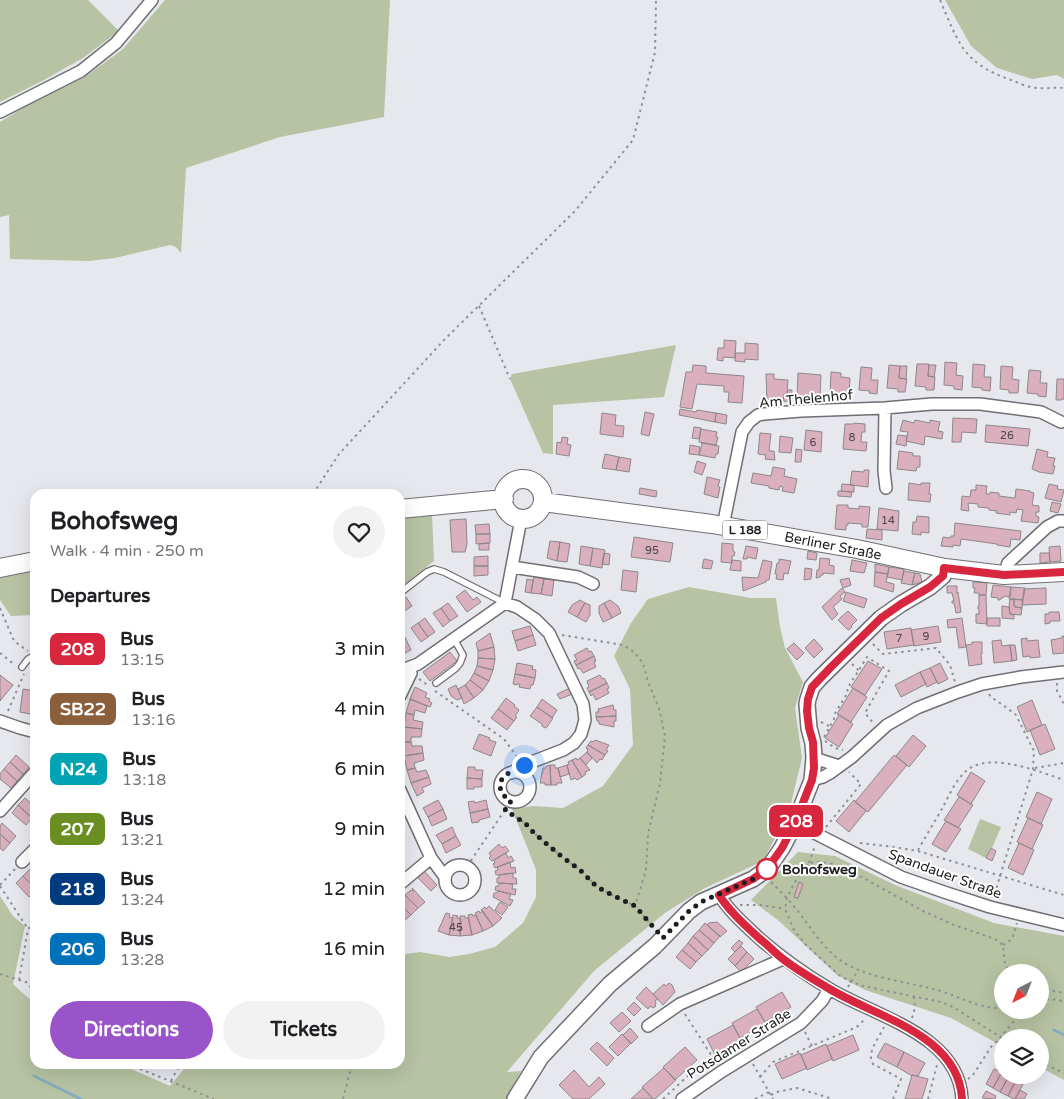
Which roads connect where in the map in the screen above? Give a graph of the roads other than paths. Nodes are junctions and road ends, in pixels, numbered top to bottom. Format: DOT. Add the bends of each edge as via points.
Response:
graph roads {
  1 [pos="152,0"];
  2 [pos="0,112"];
  3 [pos="885,408"];
  4 [pos="1062,422"];
  5 [pos="886,488"];
  6 [pos="504,499"];
  7 [pos="543,502"];
  8 [pos="405,509"];
  9 [pos="521,519"];
  10 [pos="1064,521"];
  11 [pos="723,526"];
  12 [pos="30,562"];
  13 [pos="512,567"];
  14 [pos="0,568"];
  15 [pos="944,568"];
  16 [pos="1064,572"];
  17 [pos="1004,575"];
  18 [pos="593,584"];
  19 [pos="405,589"];
  20 [pos="505,603"];
  21 [pos="454,639"];
  22 [pos="30,658"];
  23 [pos="22,669"];
  24 [pos="407,671"];
  25 [pos="1064,672"];
  26 [pos="436,683"];
  27 [pos="2,722"];
  28 [pos="30,730"];
  29 [pos="814,758"];
  30 [pos="840,766"];
  31 [pos="511,773"];
  32 [pos="30,777"];
  33 [pos="812,780"];
  34 [pos="405,803"];
  35 [pos="0,810"];
  36 [pos="795,823"];
  37 [pos="30,854"];
  38 [pos="431,858"];
  39 [pos="22,862"];
  40 [pos="445,877"];
  41 [pos="405,880"];
  42 [pos="723,901"];
  43 [pos="1064,925"];
  44 [pos="783,959"];
  45 [pos="829,989"];
  46 [pos="648,1026"];
  47 [pos="515,1099"];
  48 [pos="682,1099"];
  49 [pos="962,1099"];
  1 -- 2 [label="street" via="116,43 81,71"];
  3 -- 4 [label="street, Am Thelenhof" via="980,404 1041,412"];
  3 -- 5 [label="street"];
  3 -- 11 [label="street, Am Thelenhof" via="758,415 742,432"];
  6 -- 7 [label="main road" via="508,486 527,480 542,492"];
  6 -- 8 [label="main road"];
  6 -- 9 [label="main road" via="511,514"];
  7 -- 9 [label="main road" via="534,516"];
  7 -- 11 [label="main road, Berliner Straße / L 188"];
  9 -- 13 [label="street"];
  10 -- 17 [label="street" via="1047,527 1008,563"];
  11 -- 15 [label="main road, Berliner Straße / L 188"];
  12 -- 14 [label="main road"];
  13 -- 18 [label="street" via="578,577"];
  13 -- 20 [label="street"];
  15 -- 17 [label="main road, Berliner Straße / L 188"];
  15 -- 29 [label="street" via="943,576 890,611 812,687 807,711"];
  16 -- 17 [label="main road, Berliner Straße / L 188"];
  19 -- 20 [label="lane" via="434,569"];
  20 -- 21 [label="street"];
  20 -- 31 [label="street" via="517,607 550,633 583,704 585,720 574,743"];
  21 -- 24 [label="street"];
  21 -- 26 [label="lane" via="463,655 460,664"];
  22 -- 23 [label="lane"];
  25 -- 30 [label="street" via="982,684 917,708 887,725"];
  27 -- 28 [label="street"];
  29 -- 30 [label="street"];
  29 -- 33 [label="street"];
  30 -- 33 [label="street"];
  31 -- 31 [label="street" via="503,778 500,787 508,805 524,798 530,784 521,773"];
  32 -- 35 [label="street"];
  33 -- 36 [label="street"];
  34 -- 38 [label="street"];
  36 -- 42 [label="street" via="771,864"];
  36 -- 43 [label="street, Spandauer Straße" via="901,877 990,907"];
  37 -- 39 [label="street"];
  38 -- 40 [label="street"];
  38 -- 41 [label="street"];
  40 -- 40 [label="street" via="450,891 459,895 473,889 476,880 469,867 459,864"];
  42 -- 44 [label="street" via="739,920"];
  42 -- 47 [label="street" via="701,902 610,984 541,1057"];
  44 -- 45 [label="street"];
  44 -- 46 [label="street" via="680,1004"];
  45 -- 48 [label="street, Potsdamer Straße" via="801,1023"];
  45 -- 49 [label="street" via="921,1035 941,1052 954,1071"];
}
